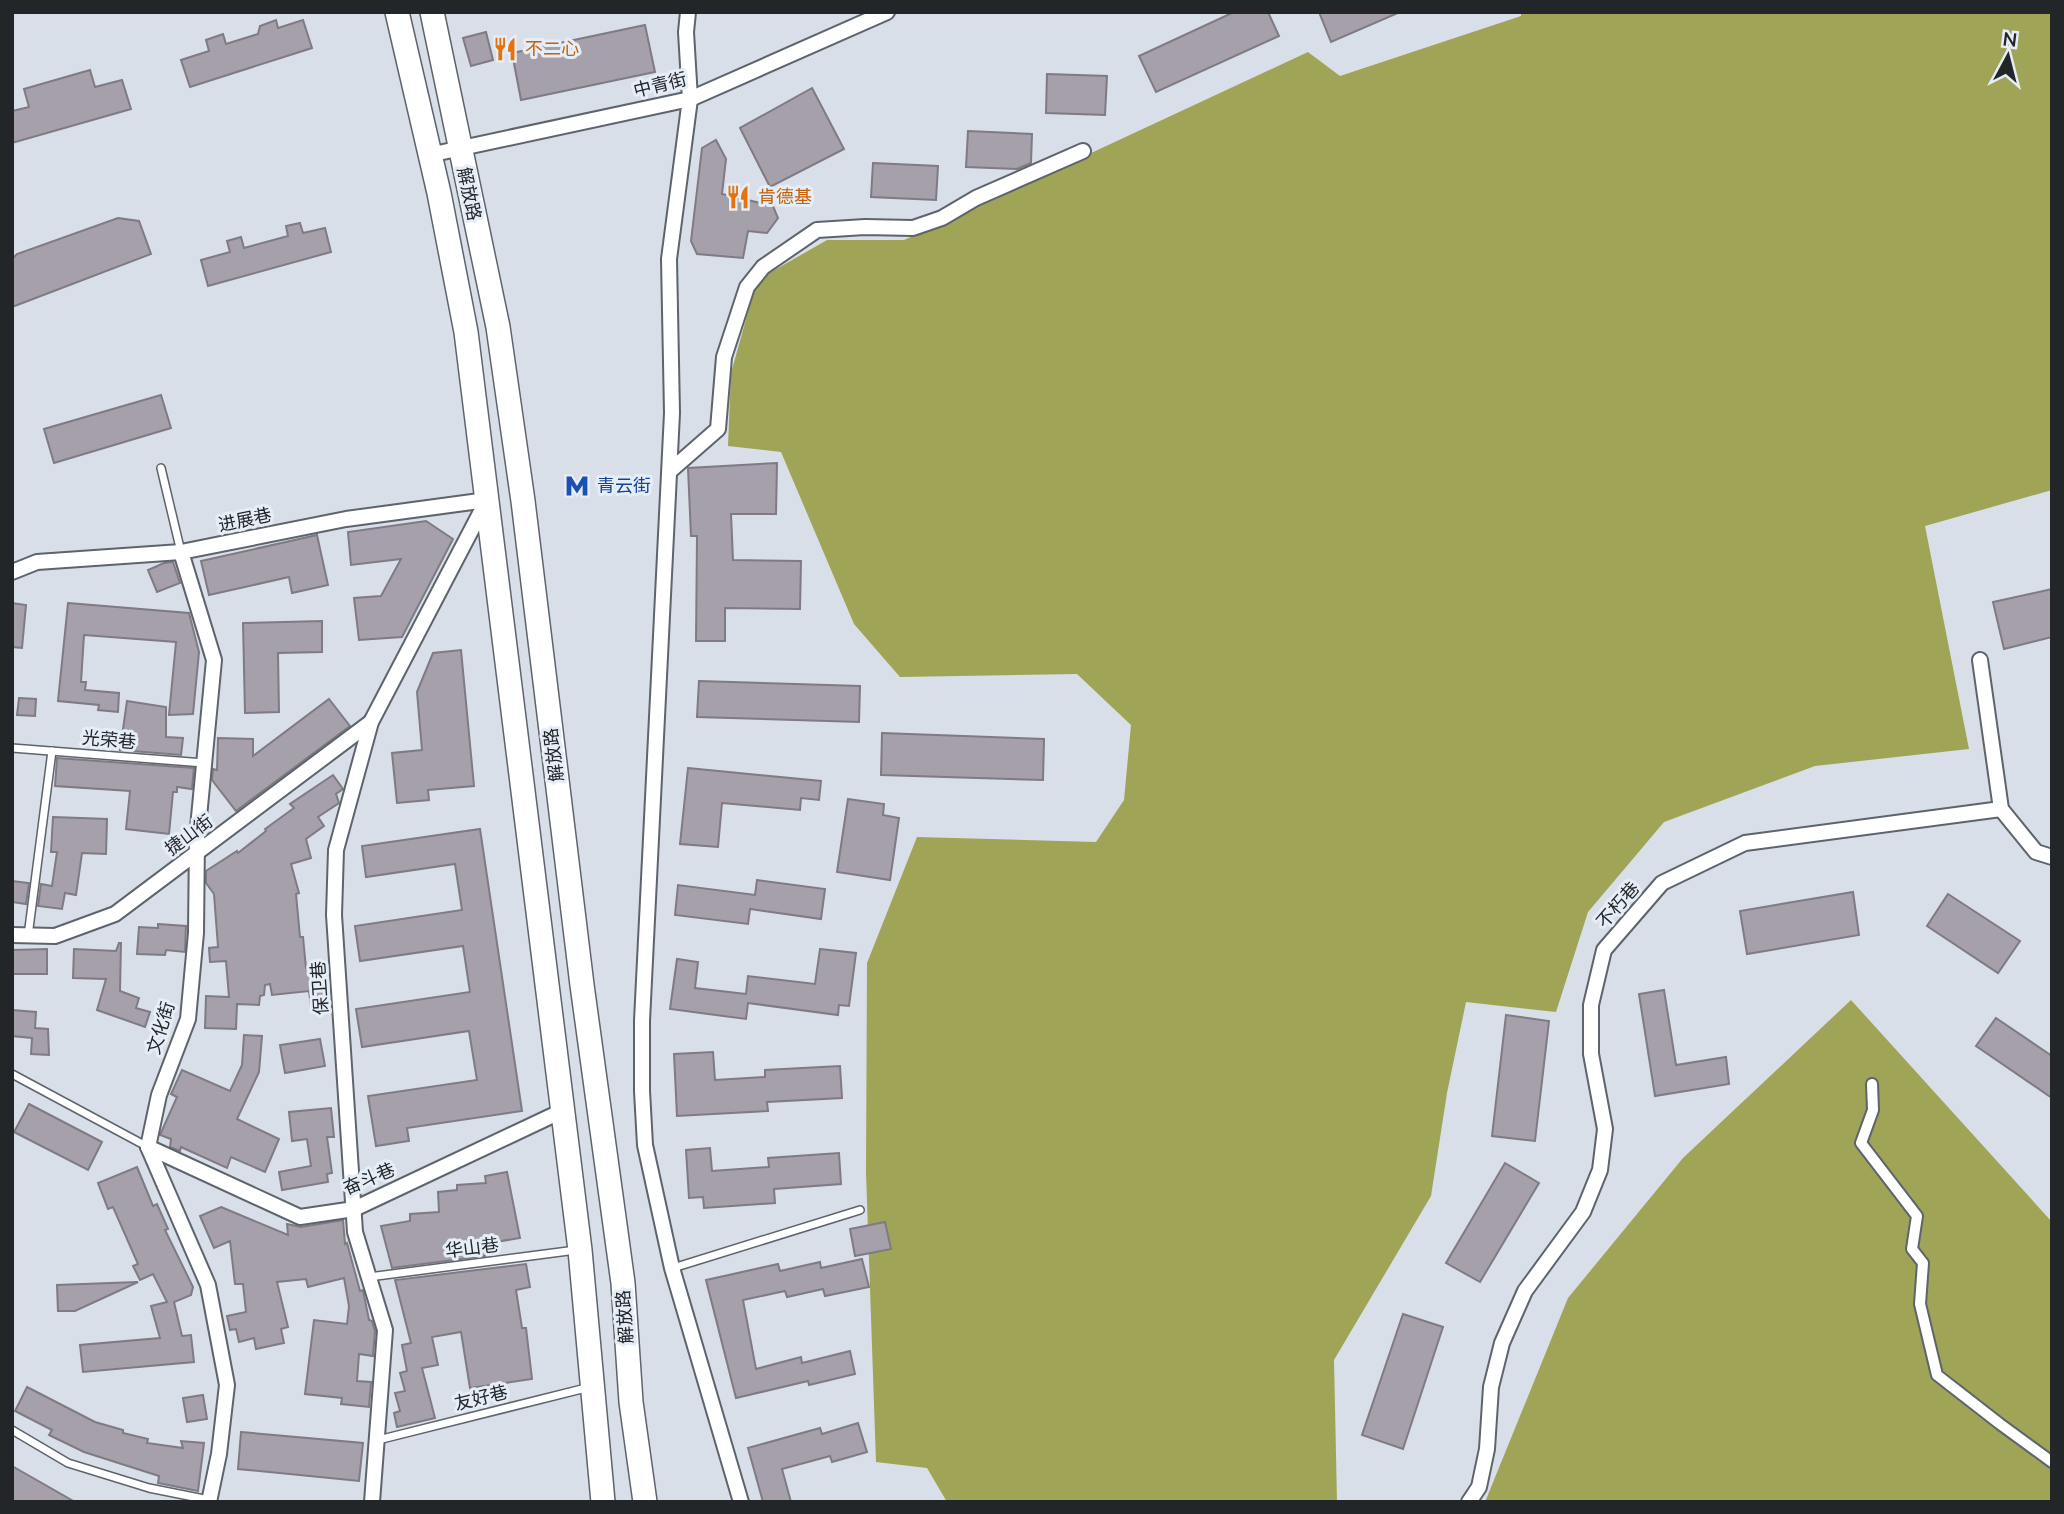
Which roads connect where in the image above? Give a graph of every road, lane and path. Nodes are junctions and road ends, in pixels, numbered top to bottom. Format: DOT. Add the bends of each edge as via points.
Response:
graph roads {
  1 [pos="397,12"];
  2 [pos="432,12"];
  3 [pos="688,12"];
  4 [pos="887,12"];
  5 [pos="690,99"];
  6 [pos="460,149"];
  7 [pos="1083,151"];
  8 [pos="429,155"];
  9 [pos="161,468"];
  10 [pos="670,471"];
  11 [pos="487,500"];
  12 [pos="181,552"];
  13 [pos="12,572"];
  14 [pos="1980,660"];
  15 [pos="371,722"];
  16 [pos="12,748"];
  17 [pos="52,751"];
  18 [pos="204,764"];
  19 [pos="2001,809"];
  20 [pos="197,853"];
  21 [pos="2052,858"];
  22 [pos="12,935"];
  23 [pos="28,936"];
  24 [pos="12,1074"];
  25 [pos="1872,1084"];
  26 [pos="562,1111"];
  27 [pos="148,1147"];
  28 [pos="354,1209"];
  29 [pos="860,1210"];
  30 [pos="580,1250"];
  31 [pos="672,1268"];
  32 [pos="369,1277"];
  33 [pos="592,1386"];
  34 [pos="12,1430"];
  35 [pos="377,1440"];
  36 [pos="2052,1462"];
  37 [pos="209,1501"];
  38 [pos="372,1502"];
  39 [pos="603,1502"];
  40 [pos="645,1502"];
  41 [pos="741,1502"];
  42 [pos="1469,1502"];
  1 -- 8 [label="main road, 解放路"];
  2 -- 6 [label="main road, 解放路"];
  3 -- 5 [label="street"];
  4 -- 5 [label="street, 中青街"];
  5 -- 6 [label="street, 中青街"];
  5 -- 10 [label="street" via="668,259"];
  6 -- 8 [label="street, 中青街"];
  6 -- 40 [label="main road, 解放路" via="498,327 523,501 623,1283 631,1402"];
  7 -- 10 [label="street" via="913,228 817,230 763,267 747,287 724,357 718,429"];
  8 -- 11 [label="main road, 解放路" via="466,332"];
  9 -- 12 [label="lane"];
  10 -- 31 [label="street" via="642,1091 645,1145"];
  11 -- 12 [label="street, 进展巷" via="346,519"];
  11 -- 15 [label="street, 保卫巷"];
  11 -- 26 [label="main road, 解放路"];
  12 -- 13 [label="street, 进展巷" via="37,562"];
  12 -- 18 [label="street, 文化街" via="214,660"];
  14 -- 19 [label="street"];
  15 -- 20 [label="street, 捷山街"];
  15 -- 28 [label="street, 保卫巷" via="336,850 334,915"];
  16 -- 17 [label="lane, 光荣巷"];
  17 -- 18 [label="lane, 光荣巷"];
  17 -- 23 [label="lane"];
  18 -- 20 [label="street, 文化街"];
  19 -- 21 [label="street" via="2036,852"];
  19 -- 42 [label="street, 不朽巷" via="1745,843 1662,884 1604,950 1591,1005 1591,1054 1605,1129 1600,1170 1583,1212 1525,1291 1502,1343 1491,1387 1487,1449 1479,1487"];
  20 -- 23 [label="street, 捷山街" via="115,914 55,936"];
  20 -- 27 [label="street, 文化街" via="188,1020 159,1094"];
  22 -- 23 [label="street, 捷山街"];
  24 -- 27 [label="lane"];
  25 -- 36 [label="street" via="1873,1110 1861,1143 1917,1216 1912,1249 1923,1263 1920,1304 1937,1374"];
  26 -- 28 [label="street, 奋斗巷"];
  26 -- 30 [label="main road, 解放路"];
  27 -- 28 [label="street, 奋斗巷" via="300,1217"];
  27 -- 37 [label="street" via="208,1286 227,1385"];
  28 -- 32 [label="street, 保卫巷" via="355,1232"];
  29 -- 31 [label="lane"];
  30 -- 32 [label="lane, 华山巷"];
  30 -- 33 [label="main road, 解放路"];
  31 -- 41 [label="street"];
  32 -- 35 [label="street, 保卫巷" via="385,1330"];
  33 -- 35 [label="lane, 友好巷"];
  33 -- 39 [label="main road, 解放路"];
  34 -- 37 [label="lane" via="68,1462"];
  35 -- 38 [label="street, 保卫巷"];
}
